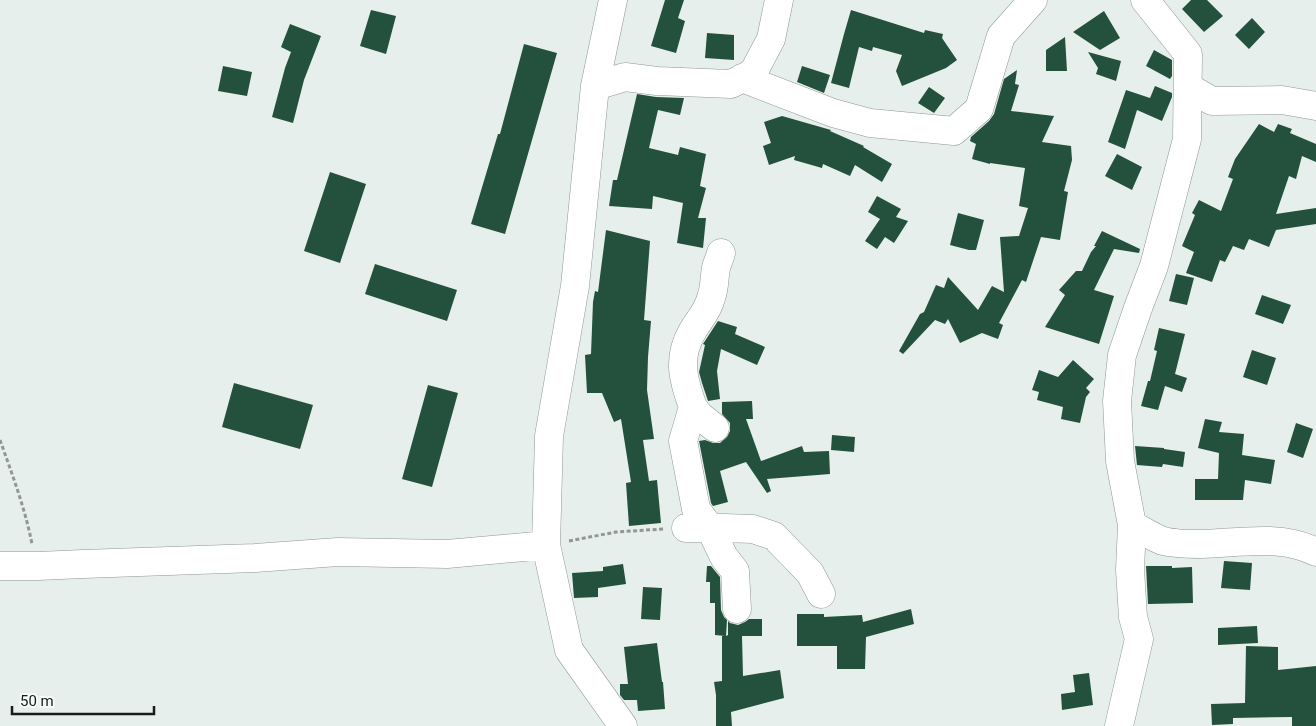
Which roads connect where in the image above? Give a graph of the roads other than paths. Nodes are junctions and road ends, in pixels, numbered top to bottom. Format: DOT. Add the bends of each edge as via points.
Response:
graph roads {
  1 [pos="613,0"];
  2 [pos="779,0"];
  3 [pos="1033,0"];
  4 [pos="1145,0"];
  5 [pos="742,78"];
  6 [pos="595,86"];
  7 [pos="1188,88"];
  8 [pos="1316,106"];
  9 [pos="721,253"];
  10 [pos="693,407"];
  11 [pos="715,428"];
  12 [pos="1132,525"];
  13 [pos="698,528"];
  14 [pos="546,545"];
  15 [pos="1316,552"];
  16 [pos="0,566"];
  17 [pos="821,594"];
  18 [pos="737,609"];
  19 [pos="623,726"];
  20 [pos="1119,726"];
  1 -- 6 [label="street"];
  2 -- 5 [label="street" via="771,39 753,73"];
  3 -- 5 [label="street" via="1001,36 979,109 954,131 870,123 833,113"];
  4 -- 7 [label="street" via="1188,54"];
  5 -- 6 [label="street" via="731,84 625,77"];
  6 -- 14 [label="street" via="575,286 549,436"];
  7 -- 8 [label="street" via="1212,101 1282,100"];
  7 -- 12 [label="street" via="1187,139 1154,266 1122,355 1117,401 1120,461"];
  9 -- 10 [label="street" via="706,312 686,343 683,359 683,372"];
  10 -- 11 [label="street"];
  10 -- 13 [label="street" via="683,441"];
  12 -- 15 [label="street" via="1172,542 1290,543"];
  12 -- 20 [label="street" via="1130,570 1133,617 1139,639"];
  13 -- 17 [label="street" via="753,529 774,536 810,573"];
  13 -- 18 [label="street" via="735,570"];
  14 -- 16 [label="street" via="447,554 338,552 255,558"];
  14 -- 19 [label="street" via="569,650"];
}
